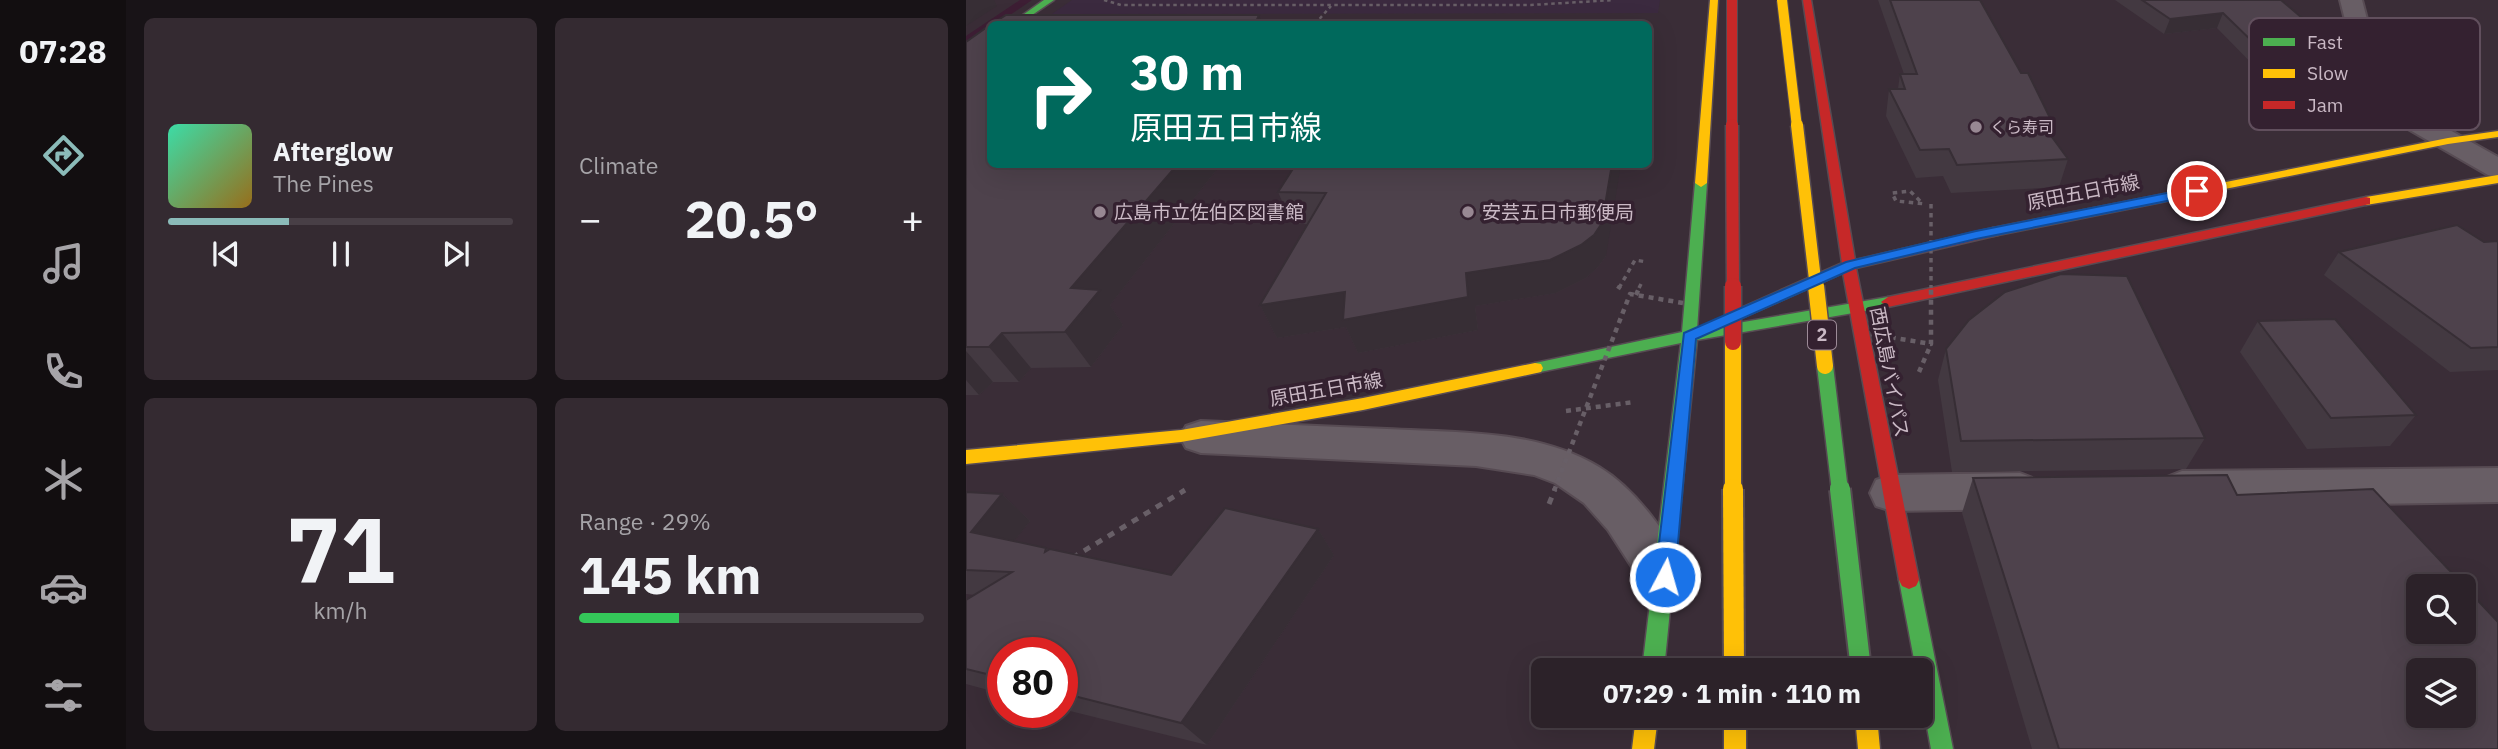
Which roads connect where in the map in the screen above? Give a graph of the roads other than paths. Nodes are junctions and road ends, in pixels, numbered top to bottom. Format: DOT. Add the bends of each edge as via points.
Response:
graph roads {
  1 [pos="1050,0"];
  2 [pos="1714,0"];
  3 [pos="1732,0"];
  4 [pos="1782,0"];
  5 [pos="1807,0"];
  6 [pos="2351,0"];
  7 [pos="2355,18"];
  8 [pos="1018,21"];
  9 [pos="2429,130"];
  10 [pos="2498,134"];
  11 [pos="2448,141"];
  12 [pos="2498,169"];
  13 [pos="2498,179"];
  14 [pos="1850,265"];
  15 [pos="1856,309"];
  16 [pos="1689,336"];
  17 [pos="1181,436"];
  18 [pos="966,457"];
  19 [pos="2498,485"];
  20 [pos="2140,490"];
  21 [pos="2057,491"];
  22 [pos="1892,493"];
  23 [pos="1665,577"];
  24 [pos="1655,658"];
  25 [pos="1734,658"];
  26 [pos="1860,658"];
  27 [pos="1646,728"];
  28 [pos="1735,728"];
  29 [pos="1867,728"];
  30 [pos="1643,749"];
  31 [pos="1735,749"];
  32 [pos="1869,749"];
  33 [pos="1942,749"];
  1 -- 8 [label="main road"];
  2 -- 16 [label="main road"];
  3 -- 25 [label="main road, bridge"];
  4 -- 26 [label="main road, 2, bridge"];
  5 -- 14 [label="main road, 西広島バイパス / 2"];
  6 -- 7 [label="street"];
  9 -- 11 [label="street"];
  10 -- 11 [label="main road, 原田五日市線"];
  11 -- 12 [label="street"];
  11 -- 14 [label="main road, 原田五日市線" via="1976,235"];
  13 -- 15 [label="main road, 原田五日市線" via="2325,208"];
  14 -- 15 [label="main road, 西広島バイパス / 2"];
  14 -- 16 [label="main road, 原田五日市線"];
  15 -- 16 [label="main road, 原田五日市線"];
  15 -- 22 [label="main road, 西広島バイパス / 2"];
  16 -- 17 [label="main road, 原田五日市線" via="1454,386"];
  16 -- 23 [label="main road"];
  17 -- 18 [label="main road, 原田五日市線"];
  17 -- 23 [label="street" via="1501,452 1535,460 1571,471 1605,495"];
  19 -- 20 [label="street"];
  21 -- 22 [label="street"];
  22 -- 33 [label="main road, 西広島バイパス / 2"];
  23 -- 24 [label="main road"];
  27 -- 30 [label="main road"];
  28 -- 31 [label="main road"];
  29 -- 32 [label="main road"];
}
